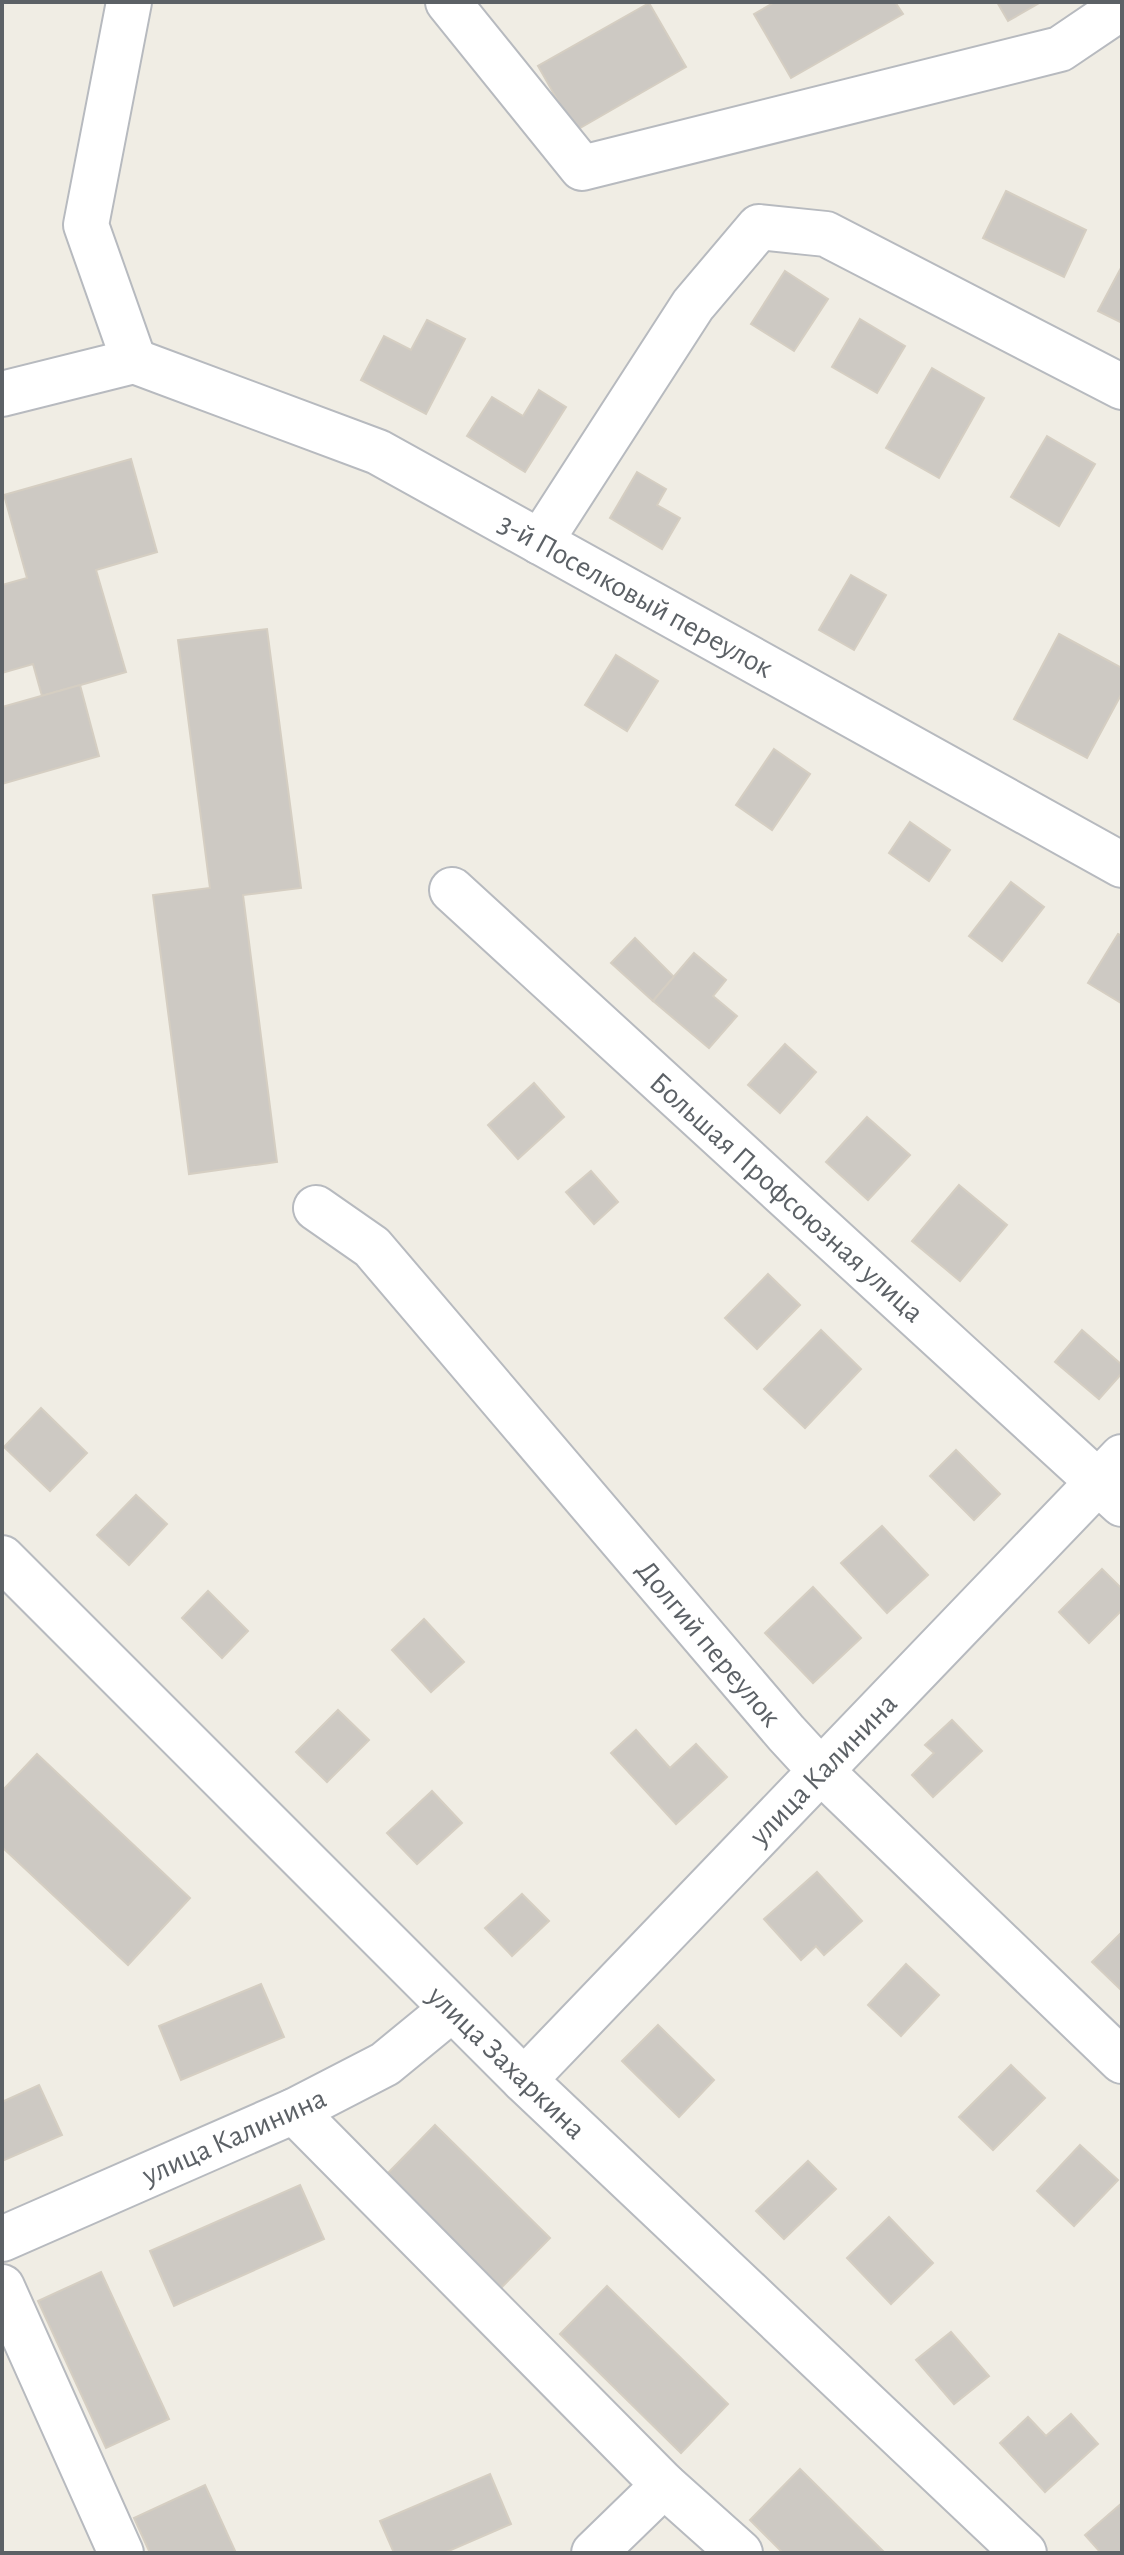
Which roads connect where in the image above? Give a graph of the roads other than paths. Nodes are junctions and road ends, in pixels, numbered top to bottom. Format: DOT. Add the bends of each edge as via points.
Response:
graph roads {
  1 [pos="129,2"];
  2 [pos="448,2"];
  3 [pos="1122,7"];
  4 [pos="134,361"];
  5 [pos="1122,387"];
  6 [pos="2,394"];
  7 [pos="540,542"];
  8 [pos="1122,865"];
  9 [pos="452,890"];
  10 [pos="316,1208"];
  11 [pos="1114,1481"];
  12 [pos="2,1558"];
  13 [pos="821,1771"];
  14 [pos="452,2009"];
  15 [pos="1122,2061"];
  16 [pos="524,2080"];
  17 [pos="294,2111"];
  18 [pos="2,2239"];
  19 [pos="2,2287"];
  20 [pos="664,2485"];
  21 [pos="121,2553"];
  22 [pos="594,2553"];
  23 [pos="740,2553"];
  24 [pos="1024,2553"];
  1 -- 4 [label="street" via="86,225"];
  2 -- 3 [label="street" via="582,168 1060,49"];
  4 -- 6 [label="street"];
  4 -- 7 [label="street, 3-й Поселковый переулок" via="378,452"];
  5 -- 7 [label="street" via="826,234 759,227 693,305"];
  7 -- 8 [label="street, 3-й Поселковый переулок"];
  9 -- 11 [label="street, Большая Профсоюзная улица"];
  10 -- 13 [label="street, Долгий переулок" via="372,1247"];
  11 -- 13 [label="street, улица Калинина"];
  12 -- 14 [label="street, улица Захаркина"];
  13 -- 15 [label="street, Долгий переулок"];
  13 -- 16 [label="street, улица Калинина"];
  14 -- 16 [label="street, улица Захаркина"];
  14 -- 17 [label="street, улица Калинина" via="385,2064"];
  16 -- 24 [label="street, улица Захаркина"];
  17 -- 18 [label="street, улица Калинина"];
  17 -- 20 [label="street"];
  19 -- 21 [label="street"];
  20 -- 22 [label="street"];
  20 -- 23 [label="street"];
}
